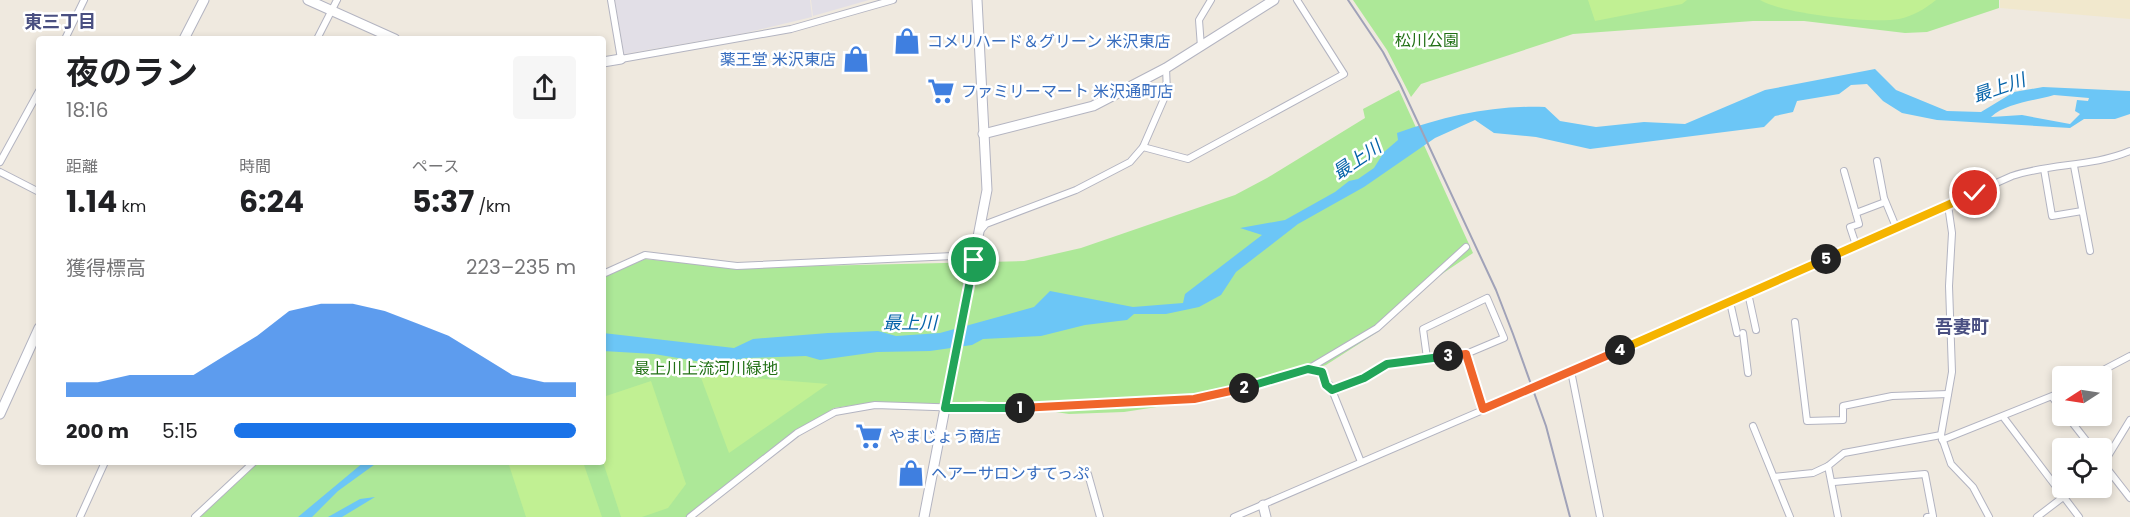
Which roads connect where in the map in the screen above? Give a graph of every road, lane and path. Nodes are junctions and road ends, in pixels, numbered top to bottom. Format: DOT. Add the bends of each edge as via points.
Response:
graph roads {
  1 [pos="84,0"];
  2 [pos="204,0"];
  3 [pos="308,0"];
  4 [pos="337,0"];
  5 [pos="611,0"];
  6 [pos="893,0"];
  7 [pos="977,0"];
  8 [pos="1211,0"];
  9 [pos="1274,0"];
  10 [pos="1297,0"];
  11 [pos="332,10"];
  12 [pos="66,36"];
  13 [pos="186,36"];
  14 [pos="319,36"];
  15 [pos="388,36"];
  16 [pos="1201,46"];
  17 [pos="621,58"];
  18 [pos="606,61"];
  19 [pos="1166,68"];
  20 [pos="36,96"];
  21 [pos="983,134"];
  22 [pos="1143,147"];
  23 [pos="2130,151"];
  24 [pos="1877,161"];
  25 [pos="0,162"];
  26 [pos="2074,166"];
  27 [pos="2044,169"];
  28 [pos="0,171"];
  29 [pos="1844,171"];
  30 [pos="36,190"];
  31 [pos="1885,202"];
  32 [pos="1948,205"];
  33 [pos="2082,211"];
  34 [pos="1856,213"];
  35 [pos="1896,228"];
  36 [pos="980,232"];
  37 [pos="1856,245"];
  38 [pos="1466,247"];
  39 [pos="2090,251"];
  40 [pos="974,260"];
  41 [pos="606,273"];
  42 [pos="1748,294"];
  43 [pos="1730,302"];
  44 [pos="1795,322"];
  45 [pos="1756,330"];
  46 [pos="36,335"];
  47 [pos="1466,354"];
  48 [pos="2130,356"];
  49 [pos="1427,358"];
  50 [pos="2111,366"];
  51 [pos="1308,369"];
  52 [pos="1571,371"];
  53 [pos="1748,373"];
  54 [pos="1332,390"];
  55 [pos="1948,394"];
  56 [pos="2052,398"];
  57 [pos="947,403"];
  58 [pos="1483,409"];
  59 [pos="0,414"];
  60 [pos="2004,418"];
  61 [pos="2130,420"];
  62 [pos="1753,426"];
  63 [pos="2075,426"];
  64 [pos="1941,438"];
  65 [pos="2084,438"];
  66 [pos="2112,448"];
  67 [pos="1361,462"];
  68 [pos="104,465"];
  69 [pos="251,465"];
  70 [pos="1828,466"];
  71 [pos="1088,474"];
  72 [pos="2112,476"];
  73 [pos="1774,477"];
  74 [pos="1834,482"];
  75 [pos="2052,482"];
  76 [pos="2062,498"];
  77 [pos="2064,498"];
  78 [pos="2130,498"];
  79 [pos="1263,505"];
  80 [pos="80,517"];
  81 [pos="195,517"];
  82 [pos="690,517"];
  83 [pos="924,517"];
  84 [pos="1100,517"];
  85 [pos="1234,517"];
  86 [pos="1266,517"];
  87 [pos="1600,517"];
  88 [pos="1790,517"];
  89 [pos="1838,517"];
  90 [pos="1927,517"];
  91 [pos="1989,517"];
  92 [pos="2037,517"];
  93 [pos="2079,517"];
  1 -- 12 [label="street"];
  2 -- 13 [label="main road"];
  3 -- 11 [label="main road"];
  4 -- 11 [label="street"];
  5 -- 17 [label="street"];
  6 -- 17 [label="street" via="791,29"];
  7 -- 21 [label="main road"];
  8 -- 16 [label="street" via="1199,20"];
  9 -- 16 [label="main road"];
  10 -- 22 [label="street" via="1344,74 1188,159"];
  11 -- 14 [label="street"];
  11 -- 15 [label="main road"];
  16 -- 19 [label="main road"];
  17 -- 18 [label="main road"];
  19 -- 21 [label="main road" via="1093,106"];
  19 -- 22 [label="street" via="1167,92"];
  20 -- 25 [label="street"];
  21 -- 36 [label="main road" via="987,190"];
  22 -- 36 [label="street" via="1130,162 1076,190 986,224"];
  23 -- 26 [label="street" via="2108,160"];
  24 -- 31 [label="street"];
  26 -- 27 [label="street"];
  26 -- 33 [label="street"];
  27 -- 32 [label="street" via="2013,176"];
  27 -- 33 [label="street" via="2052,216"];
  28 -- 30 [label="street"];
  29 -- 34 [label="street"];
  31 -- 34 [label="street"];
  31 -- 35 [label="street"];
  32 -- 35 [label="street"];
  32 -- 55 [label="street" via="1952,233 1952,372"];
  33 -- 39 [label="street"];
  34 -- 37 [label="street" via="1859,224 1850,227"];
  35 -- 37 [label="street"];
  36 -- 40 [label="main road"];
  37 -- 42 [label="street"];
  38 -- 51 [label="street" via="1377,328"];
  40 -- 41 [label="street" via="737,266 645,255"];
  40 -- 57 [label="main road"];
  42 -- 43 [label="street"];
  42 -- 45 [label="street"];
  43 -- 52 [label="street"];
  43 -- 53 [label="street"];
  44 -- 55 [label="street" via="1807,421 1843,420 1843,406 1892,396"];
  46 -- 59 [label="main road"];
  47 -- 49 [label="street"];
  47 -- 49 [label="street" via="1504,339 1486,298 1423,329"];
  47 -- 58 [label="street"];
  48 -- 50 [label="street"];
  49 -- 54 [label="street" via="1387,364"];
  51 -- 54 [label="street" via="1322,372"];
  51 -- 57 [label="street" via="1194,399 1043,408"];
  52 -- 58 [label="street"];
  52 -- 87 [label="street"];
  54 -- 67 [label="street"];
  55 -- 64 [label="street"];
  56 -- 60 [label="street"];
  57 -- 82 [label="street" via="875,405 835,412 797,433"];
  57 -- 83 [label="main road"];
  58 -- 67 [label="street"];
  60 -- 64 [label="street"];
  60 -- 75 [label="street"];
  61 -- 66 [label="street"];
  62 -- 73 [label="street"];
  63 -- 65 [label="street"];
  64 -- 70 [label="street" via="1844,453"];
  64 -- 91 [label="street" via="1952,464 1972,487"];
  67 -- 79 [label="street"];
  68 -- 80 [label="street"];
  69 -- 81 [label="street"];
  70 -- 73 [label="street"];
  70 -- 74 [label="street"];
  71 -- 84 [label="street"];
  72 -- 78 [label="street"];
  73 -- 88 [label="street"];
  74 -- 89 [label="street"];
  74 -- 90 [label="street" via="1925,474 1933,516"];
  76 -- 92 [label="street"];
  77 -- 93 [label="street"];
  79 -- 85 [label="street"];
  79 -- 86 [label="main road"];
}
